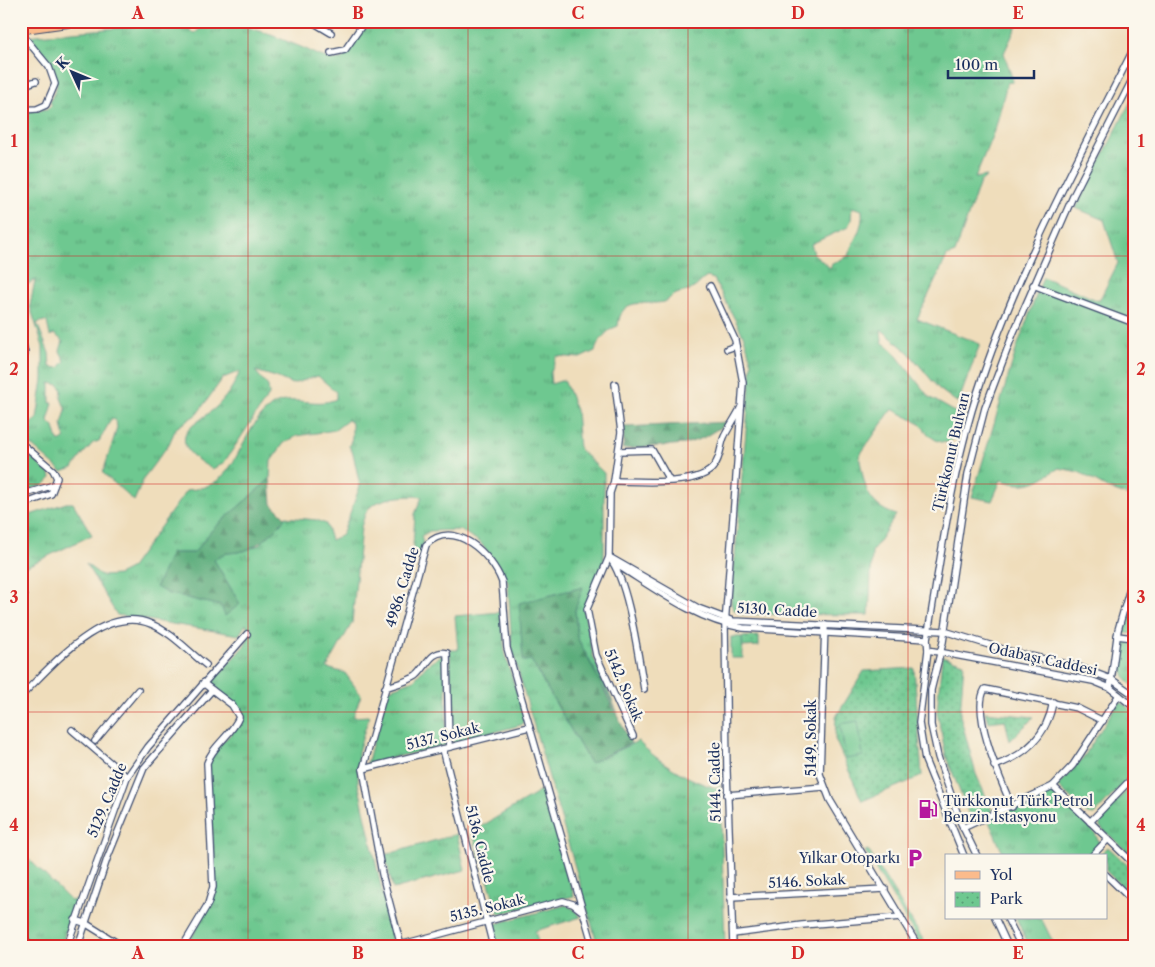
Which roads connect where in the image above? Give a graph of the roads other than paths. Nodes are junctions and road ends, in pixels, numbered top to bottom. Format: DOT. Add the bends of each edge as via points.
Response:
graph roads {
  1 [pos="86,21"];
  2 [pos="311,21"];
  3 [pos="365,21"];
  4 [pos="21,32"];
  5 [pos="331,33"];
  6 [pos="1134,48"];
  7 [pos="331,54"];
  8 [pos="1134,76"];
  9 [pos="36,81"];
  10 [pos="21,86"];
  11 [pos="21,110"];
  12 [pos="1033,285"];
  13 [pos="710,286"];
  14 [pos="1134,323"];
  15 [pos="21,336"];
  16 [pos="736,346"];
  17 [pos="727,349"];
  18 [pos="21,366"];
  19 [pos="615,384"];
  20 [pos="742,404"];
  21 [pos="21,443"];
  22 [pos="619,451"];
  23 [pos="669,480"];
  24 [pos="614,482"];
  25 [pos="54,485"];
  26 [pos="21,495"];
  27 [pos="21,505"];
  28 [pos="609,557"];
  29 [pos="615,564"];
  30 [pos="1134,574"];
  31 [pos="1124,609"];
  32 [pos="1134,610"];
  33 [pos="726,622"];
  34 [pos="826,625"];
  35 [pos="929,630"];
  36 [pos="944,631"];
  37 [pos="826,632"];
  38 [pos="247,634"];
  39 [pos="1117,636"];
  40 [pos="1134,638"];
  41 [pos="927,640"];
  42 [pos="928,650"];
  43 [pos="941,652"];
  44 [pos="206,665"];
  45 [pos="1111,679"];
  46 [pos="203,683"];
  47 [pos="385,688"];
  48 [pos="1110,688"];
  49 [pos="644,689"];
  50 [pos="138,690"];
  51 [pos="212,690"];
  52 [pos="1119,695"];
  53 [pos="1134,695"];
  54 [pos="21,696"];
  55 [pos="1053,702"];
  56 [pos="1134,708"];
  57 [pos="1103,721"];
  58 [pos="529,727"];
  59 [pos="72,730"];
  60 [pos="633,736"];
  61 [pos="95,741"];
  62 [pos="446,748"];
  63 [pos="994,766"];
  64 [pos="363,769"];
  65 [pos="1134,776"];
  66 [pos="127,777"];
  67 [pos="1053,786"];
  68 [pos="824,787"];
  69 [pos="728,795"];
  70 [pos="1012,807"];
  71 [pos="1090,822"];
  72 [pos="963,828"];
  73 [pos="1108,839"];
  74 [pos="963,854"];
  75 [pos="976,854"];
  76 [pos="1094,854"];
  77 [pos="1134,864"];
  78 [pos="1108,877"];
  79 [pos="885,889"];
  80 [pos="730,898"];
  81 [pos="1134,902"];
  82 [pos="582,911"];
  83 [pos="901,917"];
  84 [pos="75,920"];
  85 [pos="996,920"];
  86 [pos="1008,920"];
  87 [pos="486,921"];
  88 [pos="85,923"];
  89 [pos="733,934"];
  90 [pos="21,935"];
  91 [pos="399,945"];
  92 [pos="31,946"];
  93 [pos="67,946"];
  94 [pos="78,946"];
  95 [pos="122,946"];
  96 [pos="183,946"];
  97 [pos="493,946"];
  98 [pos="593,946"];
  99 [pos="733,946"];
  100 [pos="918,946"];
  101 [pos="1008,946"];
  102 [pos="1021,946"];
  1 -- 4 [label="main road"];
  2 -- 5 [label="street"];
  3 -- 7 [label="street" via="345,50"];
  4 -- 11 [label="street" via="49,67 55,84 46,105"];
  6 -- 35 [label="street, Türkkonut Bulvarı" via="1030,258 986,369 956,472"];
  8 -- 12 [label="street, Türkkonut Bulvarı" via="1074,194"];
  9 -- 10 [label="street"];
  12 -- 14 [label="street"];
  12 -- 36 [label="street, Türkkonut Bulvarı" via="998,371 975,440"];
  13 -- 16 [label="street, 5144. Cadde"];
  15 -- 18 [label="street" via="25,353"];
  16 -- 17 [label="street"];
  16 -- 20 [label="street, 5144. Cadde" via="742,370"];
  19 -- 22 [label="street" via="621,432"];
  20 -- 23 [label="street" via="724,438 714,467 706,475 696,478"];
  20 -- 33 [label="street, 5144. Cadde"];
  21 -- 25 [label="street" via="53,470 57,478"];
  22 -- 23 [label="street" via="652,450"];
  22 -- 24 [label="street"];
  23 -- 24 [label="street"];
  24 -- 28 [label="street" via="610,493"];
  25 -- 26 [label="street"];
  25 -- 27 [label="street" via="54,491 47,497"];
  28 -- 29 [label="street"];
  28 -- 33 [label="street, 5130. Cadde"];
  28 -- 60 [label="street, 5142. Sokak" via="587,609 596,655"];
  29 -- 33 [label="street, 5130. Cadde" via="698,614"];
  29 -- 49 [label="street" via="625,594"];
  30 -- 31 [label="street"];
  31 -- 32 [label="street"];
  31 -- 39 [label="street"];
  33 -- 34 [label="street, 5130. Cadde"];
  33 -- 37 [label="street, 5130. Cadde" via="743,628"];
  33 -- 69 [label="street, 5144. Cadde"];
  34 -- 35 [label="street, 5130. Cadde"];
  34 -- 37 [label="street, 5149. Sokak"];
  35 -- 36 [label="street, 5130. Cadde"];
  35 -- 41 [label="street, Türkkonut Bulvarı"];
  36 -- 43 [label="street, Türkkonut Bulvarı"];
  36 -- 45 [label="street, Odabaşı Caddesi" via="1009,651 1079,667"];
  37 -- 41 [label="street, 5130. Cadde"];
  37 -- 68 [label="street, 5149. Sokak" via="820,774"];
  38 -- 46 [label="street, 5129. Cadde"];
  39 -- 40 [label="street"];
  39 -- 45 [label="street"];
  41 -- 42 [label="street, Türkkonut Bulvarı"];
  42 -- 43 [label="street, Odabaşı Caddesi"];
  42 -- 74 [label="street, Türkkonut Bulvarı" via="919,723 925,760"];
  43 -- 48 [label="street, Odabaşı Caddesi" via="1084,679"];
  43 -- 72 [label="street, Türkkonut Bulvarı" via="931,690 931,725 938,758"];
  44 -- 54 [label="street" via="158,627 128,620 89,633"];
  45 -- 48 [label="street"];
  45 -- 53 [label="street, Odabaşı Caddesi"];
  46 -- 51 [label="street"];
  46 -- 66 [label="street, 5129. Cadde" via="148,747"];
  47 -- 58 [label="street, 4986. Cadde" via="426,545 434,538 446,536 471,541 478,546 502,582 507,648"];
  47 -- 62 [label="street, 5136. Cadde" via="416,676 431,658 447,653"];
  47 -- 64 [label="street, 4986. Cadde"];
  48 -- 52 [label="street, Odabaşı Caddesi"];
  50 -- 61 [label="street"];
  51 -- 88 [label="street, 5129. Cadde" via="144,768"];
  51 -- 96 [label="street" via="232,705 239,717 212,752 207,764 213,888 208,904"];
  52 -- 56 [label="street, Odabaşı Caddesi"];
  52 -- 57 [label="street"];
  55 -- 57 [label="street" via="1076,708"];
  55 -- 63 [label="street" via="1050,720 1038,738 1013,759"];
  55 -- 63 [label="street" via="985,689 981,712"];
  57 -- 67 [label="street" via="1073,765"];
  58 -- 62 [label="street, 5137. Sokak"];
  58 -- 82 [label="street, 4986. Cadde"];
  59 -- 66 [label="street"];
  62 -- 64 [label="street, 5137. Sokak"];
  62 -- 87 [label="street, 5136. Cadde"];
  63 -- 70 [label="street"];
  64 -- 91 [label="street, 4986. Cadde"];
  65 -- 71 [label="street"];
  66 -- 84 [label="street, 5129. Cadde"];
  67 -- 70 [label="street"];
  67 -- 71 [label="street"];
  68 -- 69 [label="street"];
  68 -- 79 [label="street, 5149. Sokak"];
  69 -- 80 [label="street, 5144. Cadde"];
  70 -- 72 [label="street"];
  71 -- 73 [label="street"];
  72 -- 75 [label="street, Türkkonut Bulvarı"];
  73 -- 76 [label="street"];
  73 -- 77 [label="street"];
  78 -- 81 [label="street"];
  79 -- 80 [label="street, 5146. Sokak"];
  79 -- 83 [label="street, 5149. Sokak"];
  80 -- 89 [label="street, 5144. Cadde"];
  82 -- 87 [label="street, 5135. Sokak" via="563,901"];
  82 -- 98 [label="street, 4986. Cadde"];
  83 -- 89 [label="street"];
  83 -- 100 [label="street, 5149. Sokak"];
  84 -- 88 [label="street"];
  84 -- 93 [label="street, 5129. Cadde"];
  85 -- 101 [label="street"];
  86 -- 102 [label="street"];
  87 -- 91 [label="street, 5135. Sokak"];
  87 -- 97 [label="street, 5136. Cadde"];
  88 -- 94 [label="street, 5129. Cadde"];
  88 -- 95 [label="street"];
  89 -- 99 [label="street, 5144. Cadde"];
  90 -- 92 [label="street"];
}
